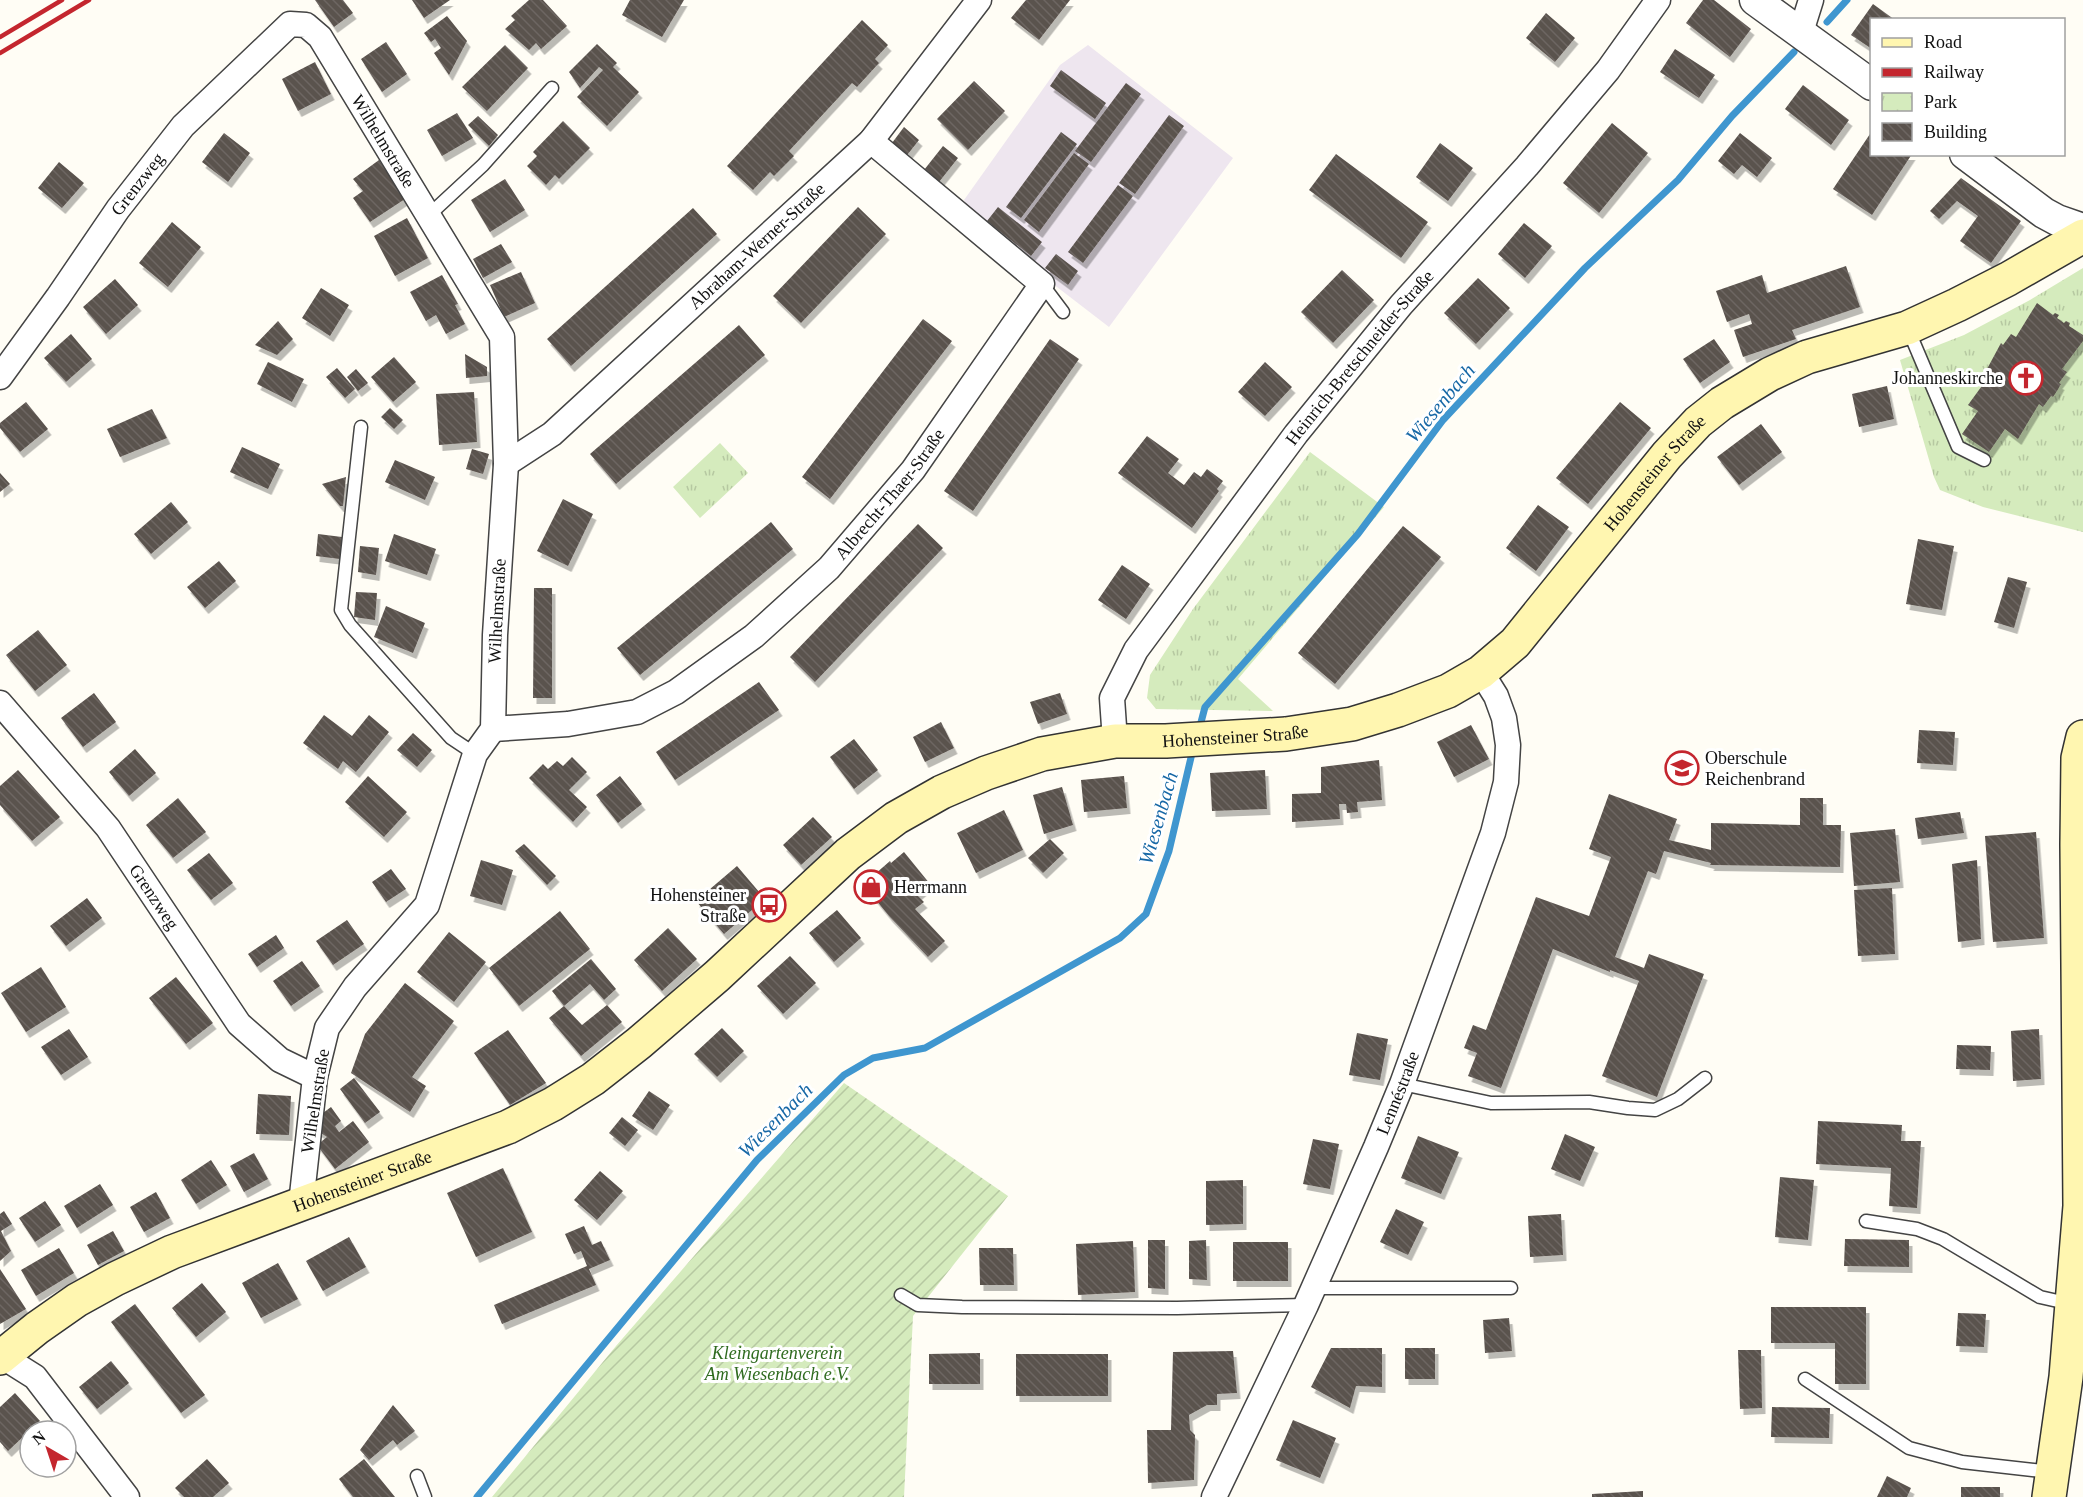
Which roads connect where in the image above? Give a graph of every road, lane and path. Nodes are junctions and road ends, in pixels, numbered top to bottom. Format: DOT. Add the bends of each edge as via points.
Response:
graph roads {
  1 [pos="979,0"];
  2 [pos="1658,0"];
  3 [pos="1755,0"];
  4 [pos="1811,0"];
  5 [pos="306,25"];
  6 [pos="1801,32"];
  7 [pos="1870,84"];
  8 [pos="552,88"];
  9 [pos="871,141"];
  10 [pos="1968,156"];
  11 [pos="428,216"];
  12 [pos="2083,229"];
  13 [pos="2083,236"];
  14 [pos="1042,284"];
  15 [pos="1063,312"];
  16 [pos="1907,328"];
  17 [pos="0,377"];
  18 [pos="361,428"];
  19 [pos="1984,460"];
  20 [pos="506,464"];
  21 [pos="1481,672"];
  22 [pos="0,703"];
  23 [pos="493,729"];
  24 [pos="2083,737"];
  25 [pos="1115,741"];
  26 [pos="475,754"];
  27 [pos="2080,844"];
  28 [pos="315,1077"];
  29 [pos="1705,1078"];
  30 [pos="1402,1084"];
  31 [pos="301,1204"];
  32 [pos="1866,1221"];
  33 [pos="1511,1288"];
  34 [pos="901,1295"];
  35 [pos="1309,1296"];
  36 [pos="2072,1304"];
  37 [pos="1,1356"];
  38 [pos="1805,1379"];
  39 [pos="2075,1379"];
  40 [pos="417,1476"];
  41 [pos="2051,1484"];
  42 [pos="127,1497"];
  43 [pos="425,1497"];
  44 [pos="1214,1497"];
  1 -- 9 [label="street, Abraham-Werner-Straße"];
  2 -- 25 [label="street, Heinrich-Bretschneider-Straße" via="1608,70 1401,305 1296,434 1136,650 1112,698"];
  3 -- 6 [label="street"];
  4 -- 6 [label="street"];
  5 -- 11 [label="street, Wilhelmstraße" via="320,37"];
  5 -- 17 [label="street, Grenzweg" via="290,24 183,126 118,209"];
  6 -- 7 [label="street"];
  8 -- 11 [label="lane" via="483,165"];
  9 -- 14 [label="street"];
  9 -- 20 [label="street, Abraham-Werner-Straße" via="552,434"];
  10 -- 12 [label="street" via="2044,213"];
  11 -- 20 [label="street, Wilhelmstraße" via="502,338"];
  13 -- 16 [label="main road, Hohensteiner Straße" via="2008,279"];
  14 -- 15 [label="lane"];
  14 -- 23 [label="street, Albrecht-Thaer-Straße" via="913,470 829,568 754,636 676,693 637,712 568,724"];
  16 -- 19 [label="lane" via="1958,447"];
  16 -- 21 [label="main road, Hohensteiner Straße" via="1807,357 1770,374 1698,422 1515,643"];
  18 -- 26 [label="lane" via="341,610 451,738"];
  20 -- 23 [label="street, Wilhelmstraße"];
  21 -- 25 [label="main road, Hohensteiner Straße" via="1448,691 1352,724 1286,734"];
  21 -- 30 [label="street, Lennéstraße" via="1504,718 1508,746 1506,782 1493,833"];
  22 -- 28 [label="street, Grenzweg" via="108,828 239,1024 280,1060"];
  23 -- 26 [label="street, Wilhelmstraße"];
  24 -- 27 [label="main road" via="2078,758"];
  25 -- 31 [label="main road, Hohensteiner Straße" via="1041,754 986,772 896,818 848,854 717,976 593,1079 508,1127"];
  26 -- 28 [label="street, Wilhelmstraße" via="427,905 356,987 327,1028"];
  27 -- 36 [label="main road" via="2080,1206"];
  28 -- 31 [label="street, Wilhelmstraße"];
  29 -- 30 [label="lane" via="1678,1099 1655,1110 1589,1102 1491,1103"];
  30 -- 35 [label="street, Lennéstraße"];
  31 -- 37 [label="main road, Hohensteiner Straße" via="172,1252 115,1279 77,1300"];
  32 -- 36 [label="lane" via="1917,1228 2040,1297"];
  33 -- 35 [label="lane"];
  34 -- 35 [label="lane" via="918,1305 1178,1308"];
  35 -- 44 [label="street, Lennéstraße"];
  36 -- 39 [label="main road"];
  37 -- 42 [label="street" via="35,1377"];
  38 -- 41 [label="lane" via="1910,1448"];
  39 -- 41 [label="main road"];
  40 -- 43 [label="lane"];
}
